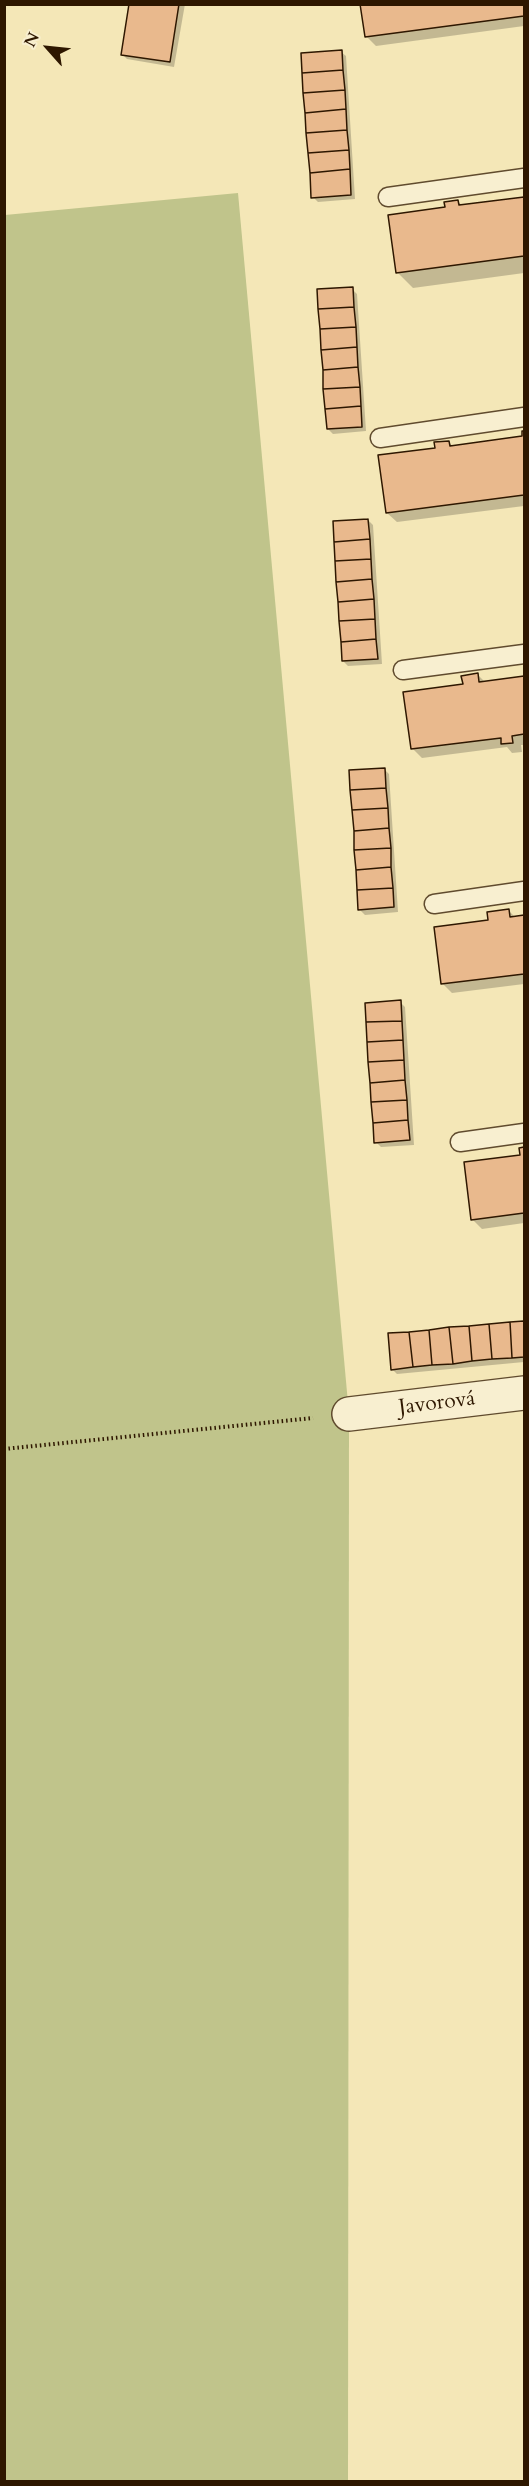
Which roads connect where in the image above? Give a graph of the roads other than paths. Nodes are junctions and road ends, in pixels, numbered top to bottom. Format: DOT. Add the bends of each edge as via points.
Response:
graph roads {
  1 [pos="525,178"];
  2 [pos="388,197"];
  3 [pos="525,417"];
  4 [pos="380,438"];
  5 [pos="525,654"];
  6 [pos="403,670"];
  7 [pos="525,891"];
  8 [pos="435,904"];
  9 [pos="525,1133"];
  10 [pos="460,1142"];
  11 [pos="525,1393"];
  12 [pos="349,1414"];
  1 -- 2 [label="lane"];
  3 -- 4 [label="lane"];
  5 -- 6 [label="lane"];
  7 -- 8 [label="lane"];
  9 -- 10 [label="lane"];
  11 -- 12 [label="street, Javorová"];
}
